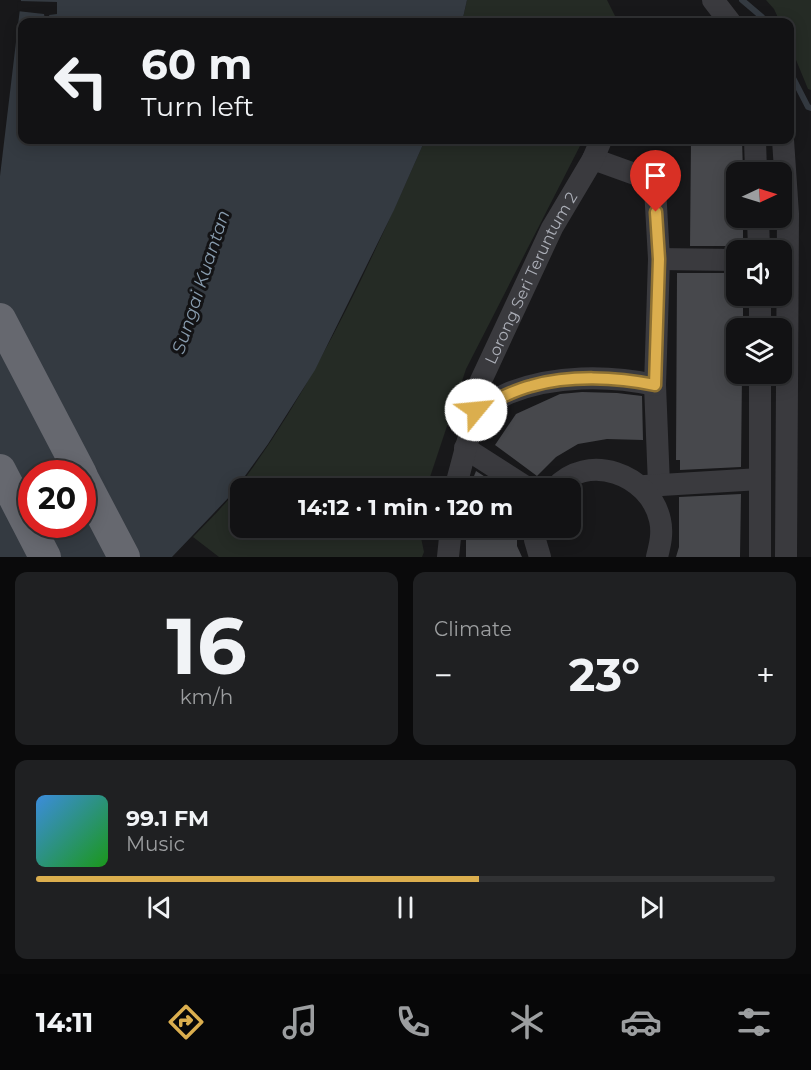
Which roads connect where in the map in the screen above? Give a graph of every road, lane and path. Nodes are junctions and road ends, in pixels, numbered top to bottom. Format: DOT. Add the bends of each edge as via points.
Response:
graph roads {
  1 [pos="712,0"];
  2 [pos="727,18"];
  3 [pos="755,144"];
  4 [pos="783,144"];
  5 [pos="597,149"];
  6 [pos="756,162"];
  7 [pos="659,259"];
  8 [pos="726,260"];
  9 [pos="0,319"];
  10 [pos="760,384"];
  11 [pos="655,385"];
  12 [pos="476,410"];
  13 [pos="465,448"];
  14 [pos="74,460"];
  15 [pos="0,470"];
  16 [pos="458,478"];
  17 [pos="512,478"];
  18 [pos="568,478"];
  19 [pos="760,479"];
  20 [pos="650,485"];
  21 [pos="96,503"];
  22 [pos="450,538"];
  23 [pos="535,538"];
  24 [pos="45,557"];
  25 [pos="124,557"];
  26 [pos="448,557"];
  27 [pos="540,557"];
  28 [pos="657,557"];
  29 [pos="759,557"];
  30 [pos="786,557"];
  1 -- 2 [label="street"];
  3 -- 6 [label="street"];
  4 -- 30 [label="street" via="789,214"];
  5 -- 7 [label="street" via="655,188"];
  5 -- 12 [label="street, Lorong Seri Teruntum 2" via="552,228 498,343 478,387"];
  7 -- 8 [label="street"];
  7 -- 11 [label="street"];
  9 -- 14 [label="highway"];
  10 -- 19 [label="street"];
  11 -- 12 [label="street" via="627,379 555,382 508,394"];
  11 -- 20 [label="street"];
  12 -- 13 [label="street, Lorong Seri Teruntum 2"];
  13 -- 16 [label="street, Lorong Seri Teruntum 2"];
  13 -- 17 [label="street"];
  15 -- 24 [label="highway"];
  18 -- 20 [label="street" via="590,470 608,470"];
  19 -- 20 [label="street"];
  19 -- 29 [label="street"];
  20 -- 28 [label="street" via="660,521"];
  21 -- 25 [label="highway"];
  22 -- 26 [label="street"];
  23 -- 27 [label="street"];
}
